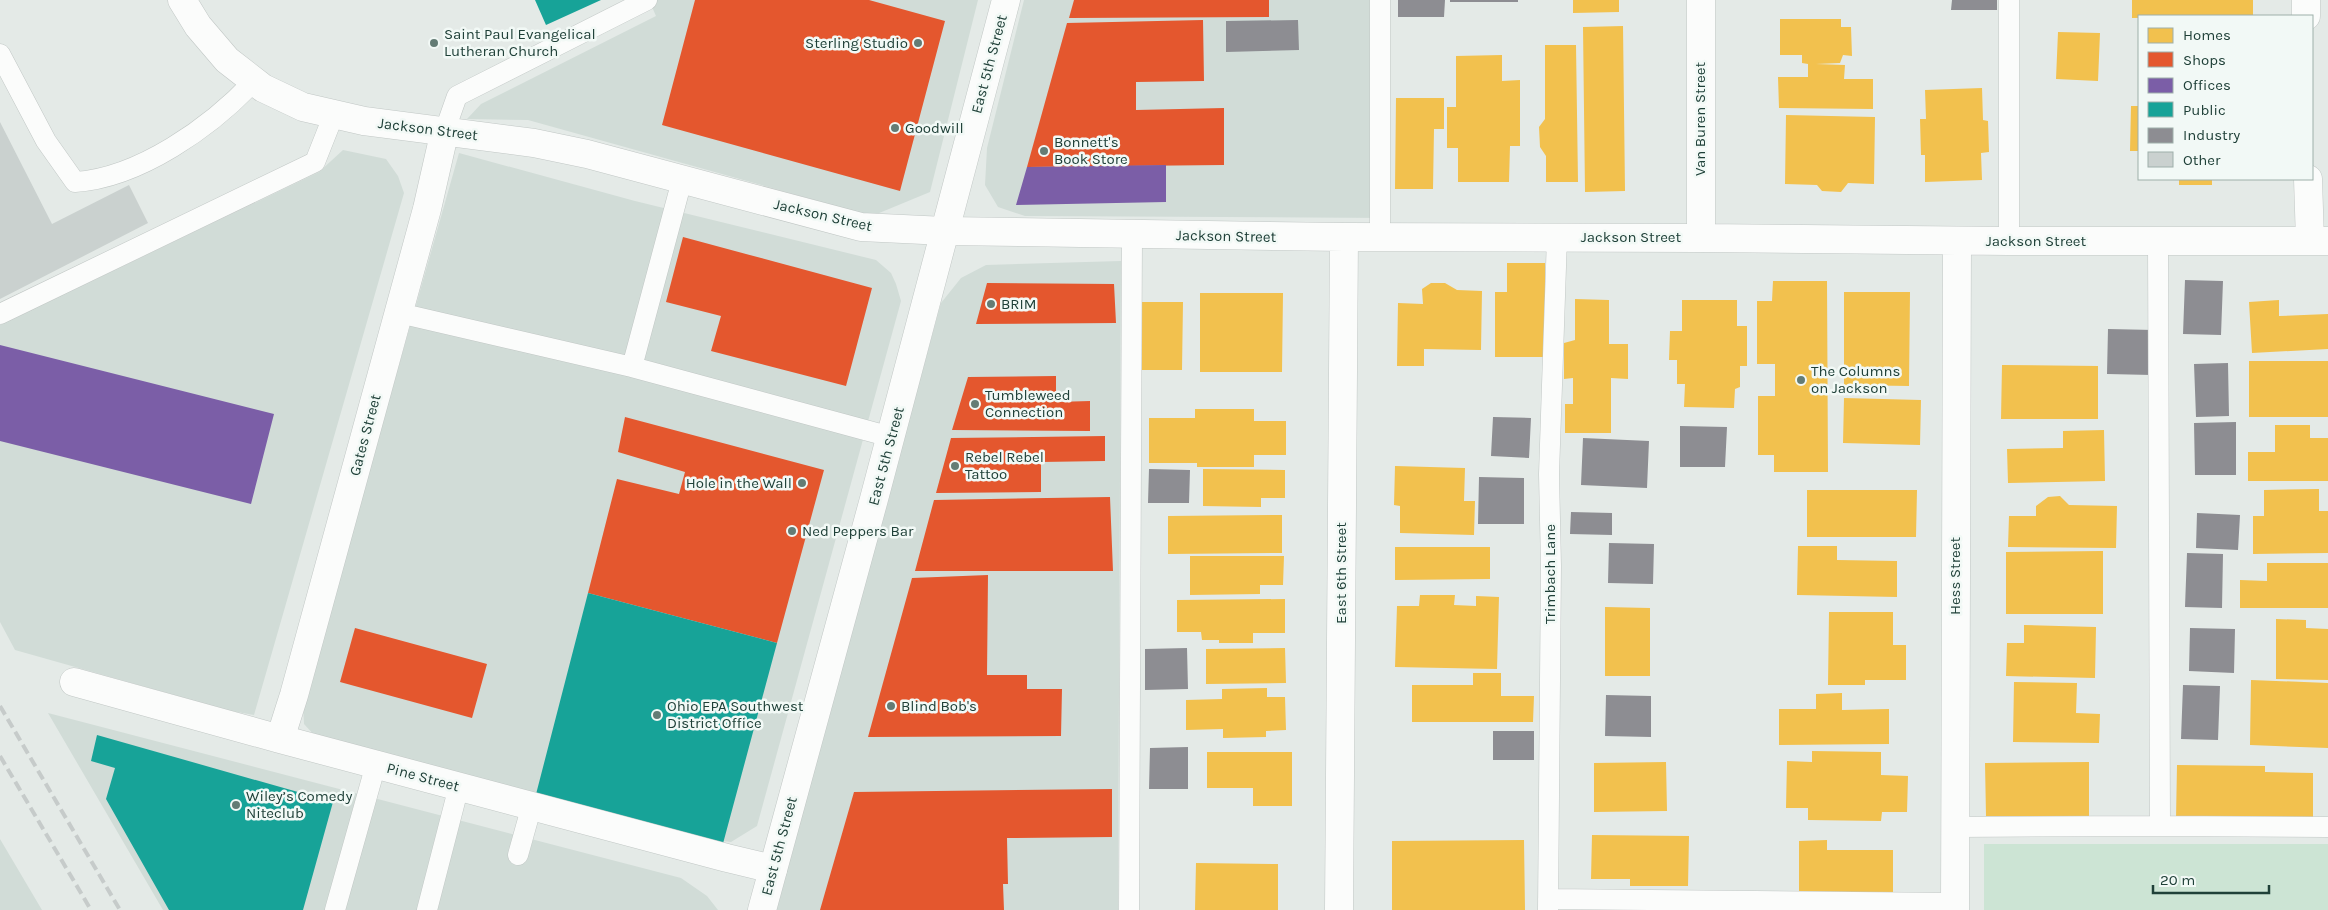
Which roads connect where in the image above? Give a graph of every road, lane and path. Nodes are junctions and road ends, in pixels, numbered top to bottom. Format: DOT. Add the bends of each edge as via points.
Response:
graph roads {
  1 [pos="182,0"];
  2 [pos="647,0"];
  3 [pos="1006,0"];
  4 [pos="1380,0"];
  5 [pos="1701,0"];
  6 [pos="2009,0"];
  7 [pos="2306,0"];
  8 [pos="2306,15"];
  9 [pos="0,54"];
  10 [pos="254,81"];
  11 [pos="334,114"];
  12 [pos="445,130"];
  13 [pos="682,180"];
  14 [pos="2308,180"];
  15 [pos="945,231"];
  16 [pos="1132,235"];
  17 [pos="1344,237"];
  18 [pos="1380,237"];
  19 [pos="1556,237"];
  20 [pos="1701,238"];
  21 [pos="1957,241"];
  22 [pos="2009,241"];
  23 [pos="2158,241"];
  24 [pos="2319,241"];
  25 [pos="399,313"];
  26 [pos="0,314"];
  27 [pos="632,367"];
  28 [pos="891,437"];
  29 [pos="74,682"];
  30 [pos="280,739"];
  31 [pos="376,764"];
  32 [pos="460,786"];
  33 [pos="532,805"];
  34 [pos="2160,826"];
  35 [pos="1955,827"];
  36 [pos="2328,827"];
  37 [pos="518,855"];
  38 [pos="773,868"];
  39 [pos="1548,905"];
  40 [pos="1955,907"];
  41 [pos="335,910"];
  42 [pos="427,910"];
  43 [pos="762,910"];
  44 [pos="1128,910"];
  45 [pos="1339,910"];
  1 -- 10 [label="street, Jackson Street" via="198,26 227,60"];
  2 -- 12 [label="lane" via="457,96"];
  3 -- 15 [label="street, East 5th Street"];
  4 -- 18 [label="lane"];
  5 -- 20 [label="street, Van Buren Street"];
  6 -- 22 [label="lane"];
  7 -- 8 [label="street"];
  9 -- 10 [label="lane" via="46,141 75,182 92,181 147,162 234,102"];
  10 -- 11 [label="street, Jackson Street" via="303,107"];
  11 -- 12 [label="street, Jackson Street" via="364,122"];
  11 -- 26 [label="lane" via="315,162"];
  12 -- 13 [label="street, Jackson Street" via="552,146"];
  12 -- 25 [label="street, Gates Street"];
  13 -- 15 [label="street, Jackson Street" via="862,227"];
  13 -- 27 [label="lane"];
  14 -- 24 [label="street"];
  15 -- 16 [label="street, Jackson Street"];
  15 -- 28 [label="street, East 5th Street"];
  16 -- 17 [label="street, Jackson Street"];
  16 -- 44 [label="lane"];
  17 -- 18 [label="street, Jackson Street"];
  17 -- 45 [label="street, East 6th Street"];
  18 -- 19 [label="street, Jackson Street"];
  19 -- 20 [label="street, Jackson Street"];
  19 -- 39 [label="lane, Trimbach Lane" via="1549,474 1552,566"];
  20 -- 21 [label="street, Jackson Street"];
  21 -- 22 [label="street, Jackson Street"];
  21 -- 35 [label="street, Hess Street"];
  22 -- 23 [label="street, Jackson Street"];
  23 -- 24 [label="street, Jackson Street"];
  23 -- 34 [label="lane"];
  25 -- 27 [label="lane"];
  25 -- 30 [label="street, Gates Street"];
  27 -- 28 [label="lane"];
  28 -- 38 [label="street, East 5th Street"];
  29 -- 30 [label="street, Pine Street"];
  30 -- 31 [label="street, Pine Street"];
  31 -- 32 [label="street, Pine Street"];
  31 -- 41 [label="lane"];
  32 -- 33 [label="street, Pine Street"];
  32 -- 42 [label="lane"];
  33 -- 37 [label="lane"];
  33 -- 38 [label="street, Pine Street"];
  34 -- 35 [label="lane"];
  34 -- 36 [label="lane"];
  35 -- 40 [label="street, Hess Street"];
  38 -- 43 [label="street, East 5th Street"];
  39 -- 40 [label="lane"];
}
